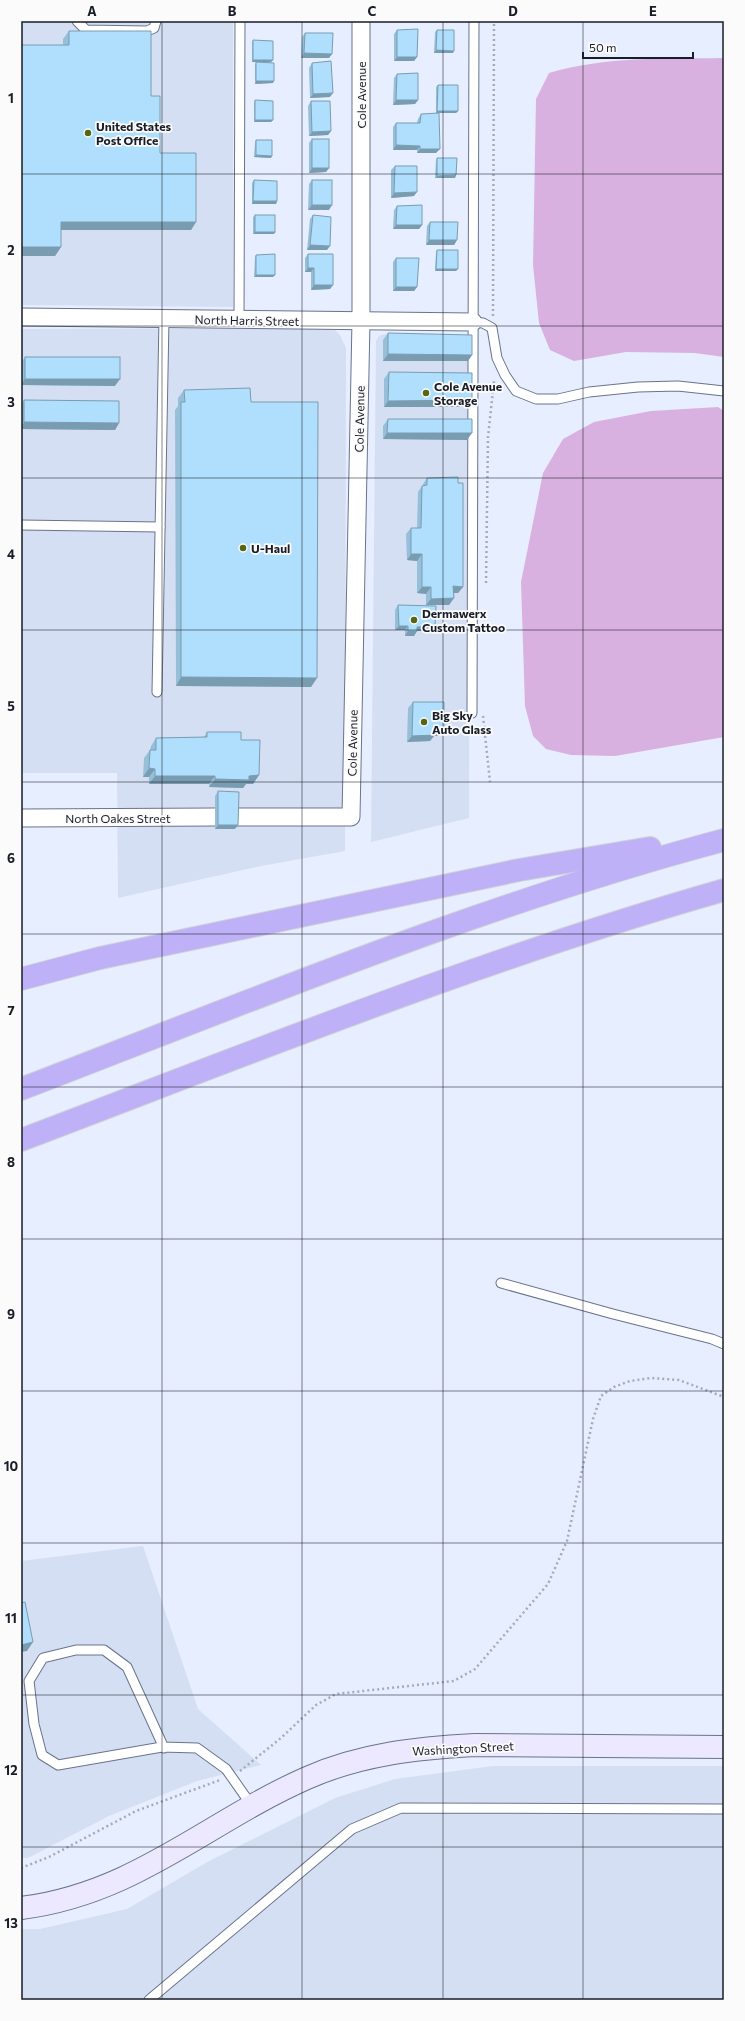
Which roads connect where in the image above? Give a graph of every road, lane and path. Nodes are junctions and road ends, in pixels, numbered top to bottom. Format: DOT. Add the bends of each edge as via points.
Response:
graph roads {
  1 [pos="78,21"];
  2 [pos="156,21"];
  3 [pos="240,21"];
  4 [pos="361,21"];
  5 [pos="474,21"];
  6 [pos="494,23"];
  7 [pos="21,317"];
  8 [pos="164,319"];
  9 [pos="239,321"];
  10 [pos="360,321"];
  11 [pos="473,322"];
  12 [pos="492,328"];
  13 [pos="497,358"];
  14 [pos="724,390"];
  15 [pos="21,525"];
  16 [pos="160,527"];
  17 [pos="486,589"];
  18 [pos="157,692"];
  19 [pos="483,709"];
  20 [pos="472,713"];
  21 [pos="490,782"];
  22 [pos="214,817"];
  23 [pos="236,817"];
  24 [pos="21,818"];
  25 [pos="724,836"];
  26 [pos="724,840"];
  27 [pos="724,890"];
  28 [pos="21,980"];
  29 [pos="21,1089"];
  30 [pos="21,1140"];
  31 [pos="501,1282"];
  32 [pos="724,1344"];
  33 [pos="724,1397"];
  34 [pos="724,1747"];
  35 [pos="164,1748"];
  36 [pos="231,1777"];
  37 [pos="252,1806"];
  38 [pos="724,1809"];
  39 [pos="21,1868"];
  40 [pos="21,1908"];
  41 [pos="149,2000"];
  1 -- 2 [label="lane" via="86,30 147,31 154,28"];
  3 -- 9 [label="lane"];
  4 -- 10 [label="street, Cole Avenue"];
  5 -- 11 [label="lane"];
  6 -- 12 [label="path"];
  7 -- 8 [label="street, North Harris Street"];
  8 -- 9 [label="street, North Harris Street"];
  8 -- 16 [label="lane"];
  9 -- 10 [label="street, North Harris Street"];
  10 -- 11 [label="street, North Harris Street"];
  10 -- 23 [label="street, Cole Avenue" via="351,817"];
  11 -- 12 [label="lane" via="483,323"];
  11 -- 20 [label="lane"];
  12 -- 13 [label="lane"];
  13 -- 14 [label="lane" via="516,391 536,399 558,399 590,392 678,386"];
  13 -- 17 [label="path" via="488,437"];
  15 -- 16 [label="lane"];
  16 -- 18 [label="lane"];
  19 -- 21 [label="path"];
  22 -- 24 [label="street, North Oakes Street"];
  25 -- 28 [label="highway" via="512,872 100,958"];
  26 -- 29 [label="highway" via="617,870 450,926"];
  27 -- 30 [label="highway" via="607,924 504,958"];
  31 -- 32 [label="lane"];
  33 -- 36 [label="path" via="679,1380 651,1378 630,1381 614,1387 601,1396 593,1419 567,1541 548,1584 475,1669 454,1680 336,1694 316,1705 250,1764"];
  34 -- 37 [label="main road, Washington Street" via="483,1745 408,1750 342,1764 308,1777"];
  35 -- 35 [label="lane" via="58,1765 42,1755 34,1724 29,1681 43,1658 76,1650 107,1652 127,1667"];
  35 -- 36 [label="lane" via="197,1748 226,1769"];
  36 -- 37 [label="lane"];
  36 -- 39 [label="path" via="136,1811 49,1858"];
  37 -- 40 [label="main road, Washington Street" via="185,1847 125,1878 64,1901"];
  38 -- 41 [label="lane" via="400,1808 352,1829"];
}
